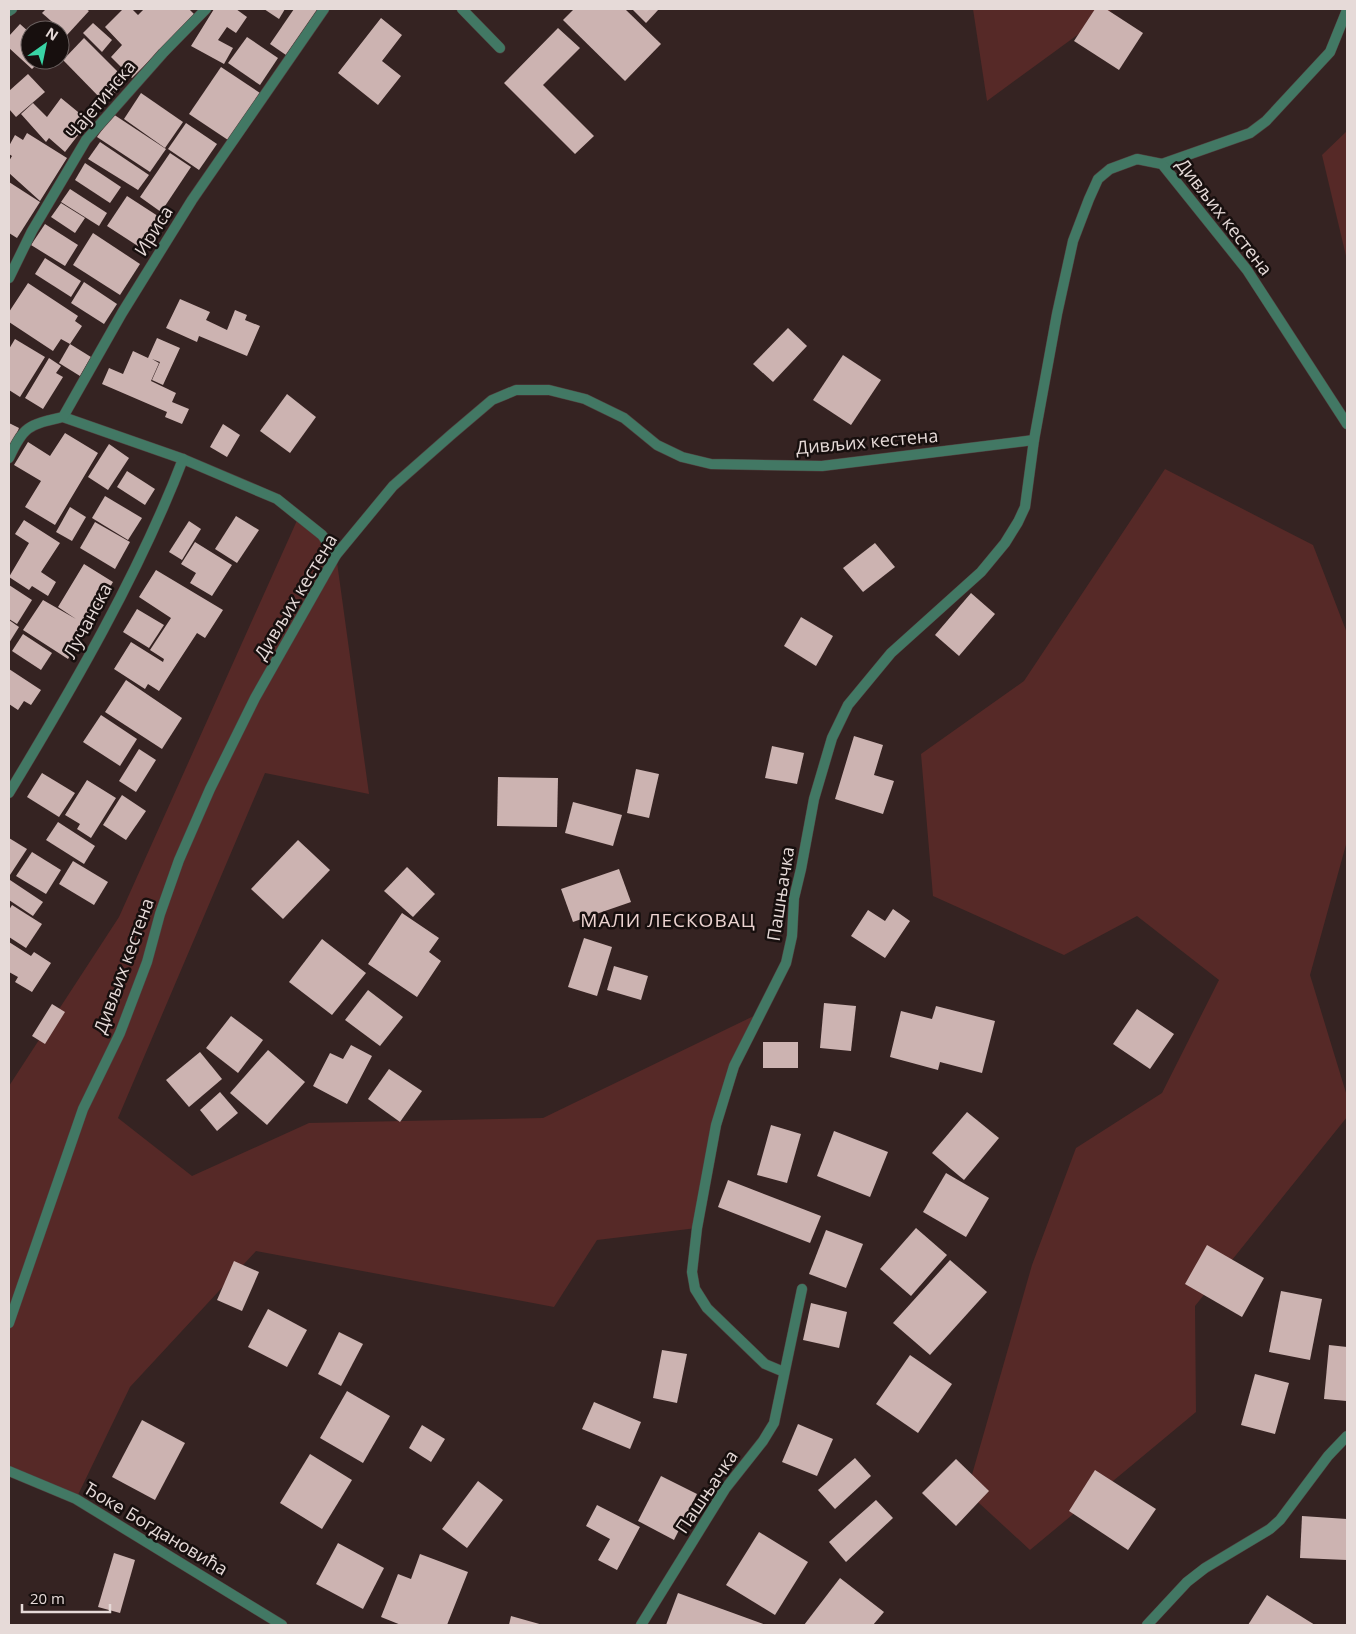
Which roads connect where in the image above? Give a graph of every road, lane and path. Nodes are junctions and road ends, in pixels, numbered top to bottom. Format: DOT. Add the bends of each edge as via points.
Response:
graph roads {
  1 [pos="206,9"];
  2 [pos="324,9"];
  3 [pos="462,9"];
  4 [pos="1347,10"];
  5 [pos="500,48"];
  6 [pos="1162,164"];
  7 [pos="9,278"];
  8 [pos="63,417"];
  9 [pos="1347,424"];
  10 [pos="1034,440"];
  11 [pos="9,458"];
  12 [pos="184,459"];
  13 [pos="336,555"];
  14 [pos="9,792"];
  15 [pos="802,1289"];
  16 [pos="9,1323"];
  17 [pos="784,1372"];
  18 [pos="1347,1436"];
  19 [pos="9,1471"];
  20 [pos="282,1625"];
  21 [pos="641,1625"];
  22 [pos="1147,1625"];
  1 -- 7 [label="street, Чајетинска" via="86,140 32,231"];
  2 -- 8 [label="street, Ириса" via="192,200"];
  3 -- 5 [label="street"];
  4 -- 6 [label="street" via="1330,52 1266,121 1250,133"];
  6 -- 9 [label="street, Дивљих кестена" via="1247,270"];
  6 -- 10 [label="street, Дивљих кестена" via="1137,159 1110,169 1098,179 1073,241"];
  8 -- 11 [label="street" via="28,427 19,436"];
  8 -- 12 [label="street"];
  10 -- 13 [label="street, Дивљих кестена" via="822,466 711,464 682,457 657,445 624,418 585,399 549,390 516,390 492,400 393,486"];
  10 -- 17 [label="street, Пашњачка" via="1025,507 1005,543 981,572 891,653 848,705 836,730 814,799 794,898 792,936 786,963 734,1066 716,1125 697,1228 692,1272 695,1289 707,1308 765,1364"];
  12 -- 13 [label="street" via="277,499 322,535"];
  12 -- 14 [label="street, Лучанска" via="152,535 56,715"];
  13 -- 16 [label="street, Дивљих кестена" via="255,698 179,860 147,962 120,1033 83,1109"];
  15 -- 17 [label="street, Пашњачка"];
  17 -- 21 [label="street, Пашњачка" via="774,1423 725,1489"];
  18 -- 22 [label="street" via="1280,1520 1187,1582"];
  19 -- 20 [label="street, Ђоке Богдановића" via="76,1499"];
}
